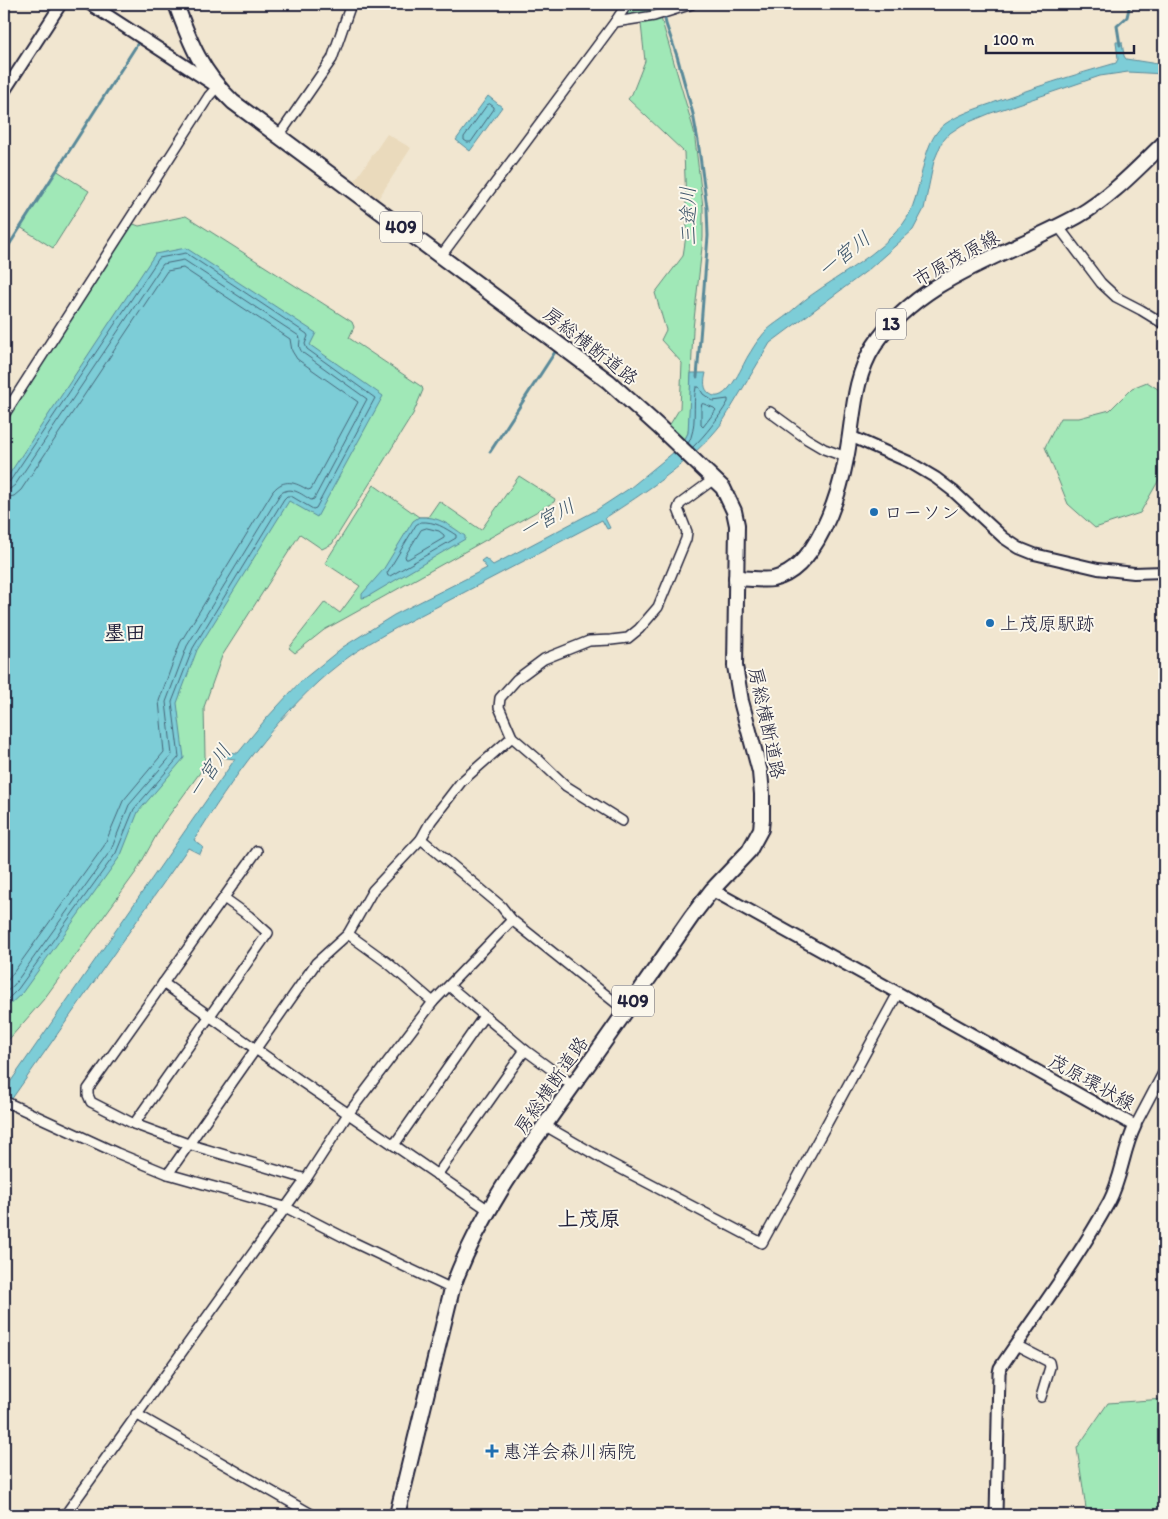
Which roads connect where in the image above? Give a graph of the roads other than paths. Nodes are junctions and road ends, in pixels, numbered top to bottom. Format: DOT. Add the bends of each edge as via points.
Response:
graph roads {
  1 [pos="61,4"];
  2 [pos="90,4"];
  3 [pos="176,4"];
  4 [pos="351,4"];
  5 [pos="627,4"];
  6 [pos="692,4"];
  7 [pos="615,22"];
  8 [pos="218,88"];
  9 [pos="4,92"];
  10 [pos="278,137"];
  11 [pos="1164,143"];
  12 [pos="1058,226"];
  13 [pos="441,256"];
  14 [pos="1164,324"];
  15 [pos="770,412"];
  16 [pos="4,415"];
  17 [pos="850,436"];
  18 [pos="846,458"];
  19 [pos="714,479"];
  20 [pos="1164,572"];
  21 [pos="736,578"];
  22 [pos="512,737"];
  23 [pos="622,821"];
  24 [pos="421,839"];
  25 [pos="257,851"];
  26 [pos="712,890"];
  27 [pos="224,898"];
  28 [pos="512,920"];
  29 [pos="348,934"];
  30 [pos="163,983"];
  31 [pos="449,986"];
  32 [pos="898,993"];
  33 [pos="433,1002"];
  34 [pos="626,1011"];
  35 [pos="209,1016"];
  36 [pos="484,1016"];
  37 [pos="256,1049"];
  38 [pos="525,1050"];
  39 [pos="1163,1077"];
  40 [pos="574,1086"];
  41 [pos="4,1101"];
  42 [pos="348,1114"];
  43 [pos="134,1124"];
  44 [pos="544,1125"];
  45 [pos="1135,1126"];
  46 [pos="188,1144"];
  47 [pos="394,1145"];
  48 [pos="168,1174"];
  49 [pos="437,1175"];
  50 [pos="306,1179"];
  51 [pos="285,1207"];
  52 [pos="490,1211"];
  53 [pos="452,1289"];
  54 [pos="1016,1345"];
  55 [pos="1041,1397"];
  56 [pos="136,1414"];
  57 [pos="65,1515"];
  58 [pos="313,1515"];
  59 [pos="397,1515"];
  60 [pos="996,1515"];
  1 -- 9 [label="street"];
  2 -- 8 [label="main road"];
  3 -- 8 [label="main road, 房総横断道路 / 409" via="199,61"];
  4 -- 10 [label="street" via="332,59"];
  5 -- 7 [label="street"];
  6 -- 7 [label="street" via="654,16"];
  7 -- 13 [label="street"];
  8 -- 10 [label="main road, 房総横断道路 / 409"];
  8 -- 16 [label="street" via="209,96"];
  10 -- 13 [label="main road, 房総横断道路 / 409"];
  11 -- 12 [label="main road, 市原茂原線 / 13" via="1100,202"];
  12 -- 14 [label="street" via="1100,283 1116,297"];
  12 -- 17 [label="main road, 市原茂原線 / 13" via="944,281 905,309 882,334 864,366 857,386"];
  13 -- 19 [label="main road, 房総横断道路 / 409" via="608,381"];
  15 -- 18 [label="street" via="807,439"];
  17 -- 18 [label="main road, 市原茂原線 / 13"];
  17 -- 20 [label="street" via="909,462 936,478 1018,548 1098,569"];
  18 -- 21 [label="main road, 市原茂原線 / 13" via="826,523 809,555 799,566 773,579"];
  19 -- 21 [label="main road, 房総横断道路 / 409" via="723,488 734,511 737,526"];
  19 -- 22 [label="street" via="680,504 678,509 687,532 686,539 658,607 628,638 589,641 544,659 517,679 500,698 499,707"];
  21 -- 26 [label="main road, 房総横断道路 / 409" via="736,666 760,772 762,819 761,829 749,851"];
  22 -- 23 [label="street" via="566,786"];
  22 -- 24 [label="street" via="461,782"];
  24 -- 28 [label="street" via="501,906"];
  24 -- 29 [label="street" via="373,890"];
  25 -- 27 [label="street"];
  26 -- 32 [label="main road, 茂原環状線"];
  26 -- 34 [label="main road, 房総横断道路 / 409"];
  27 -- 30 [label="street"];
  27 -- 35 [label="street" via="268,934"];
  28 -- 31 [label="street"];
  28 -- 34 [label="street"];
  29 -- 33 [label="street"];
  29 -- 37 [label="street" via="316,963"];
  30 -- 35 [label="street"];
  30 -- 43 [label="street" via="88,1089 90,1102"];
  31 -- 33 [label="street"];
  31 -- 36 [label="street"];
  32 -- 44 [label="street" via="762,1243"];
  32 -- 45 [label="main road, 茂原環状線"];
  33 -- 42 [label="street"];
  34 -- 40 [label="main road, 房総横断道路 / 409"];
  35 -- 37 [label="street"];
  35 -- 43 [label="street"];
  36 -- 38 [label="street"];
  36 -- 47 [label="street"];
  37 -- 42 [label="street"];
  37 -- 46 [label="street"];
  38 -- 40 [label="street"];
  38 -- 49 [label="street"];
  39 -- 45 [label="street"];
  40 -- 44 [label="main road, 房総横断道路 / 409"];
  41 -- 48 [label="street"];
  42 -- 47 [label="street"];
  42 -- 50 [label="street"];
  43 -- 46 [label="street"];
  44 -- 52 [label="main road, 房総横断道路 / 409"];
  45 -- 54 [label="main road, 茂原環状線" via="1110,1201"];
  46 -- 48 [label="street"];
  46 -- 50 [label="street"];
  47 -- 49 [label="street"];
  48 -- 51 [label="street"];
  49 -- 52 [label="street"];
  50 -- 51 [label="street"];
  51 -- 53 [label="street"];
  51 -- 56 [label="street"];
  52 -- 53 [label="main road, 房総横断道路 / 409" via="462,1262"];
  53 -- 59 [label="main road, 房総横断道路 / 409"];
  54 -- 55 [label="street" via="1049,1362"];
  54 -- 60 [label="main road, 茂原環状線" via="999,1373"];
  56 -- 57 [label="street"];
  56 -- 58 [label="street"];
}
